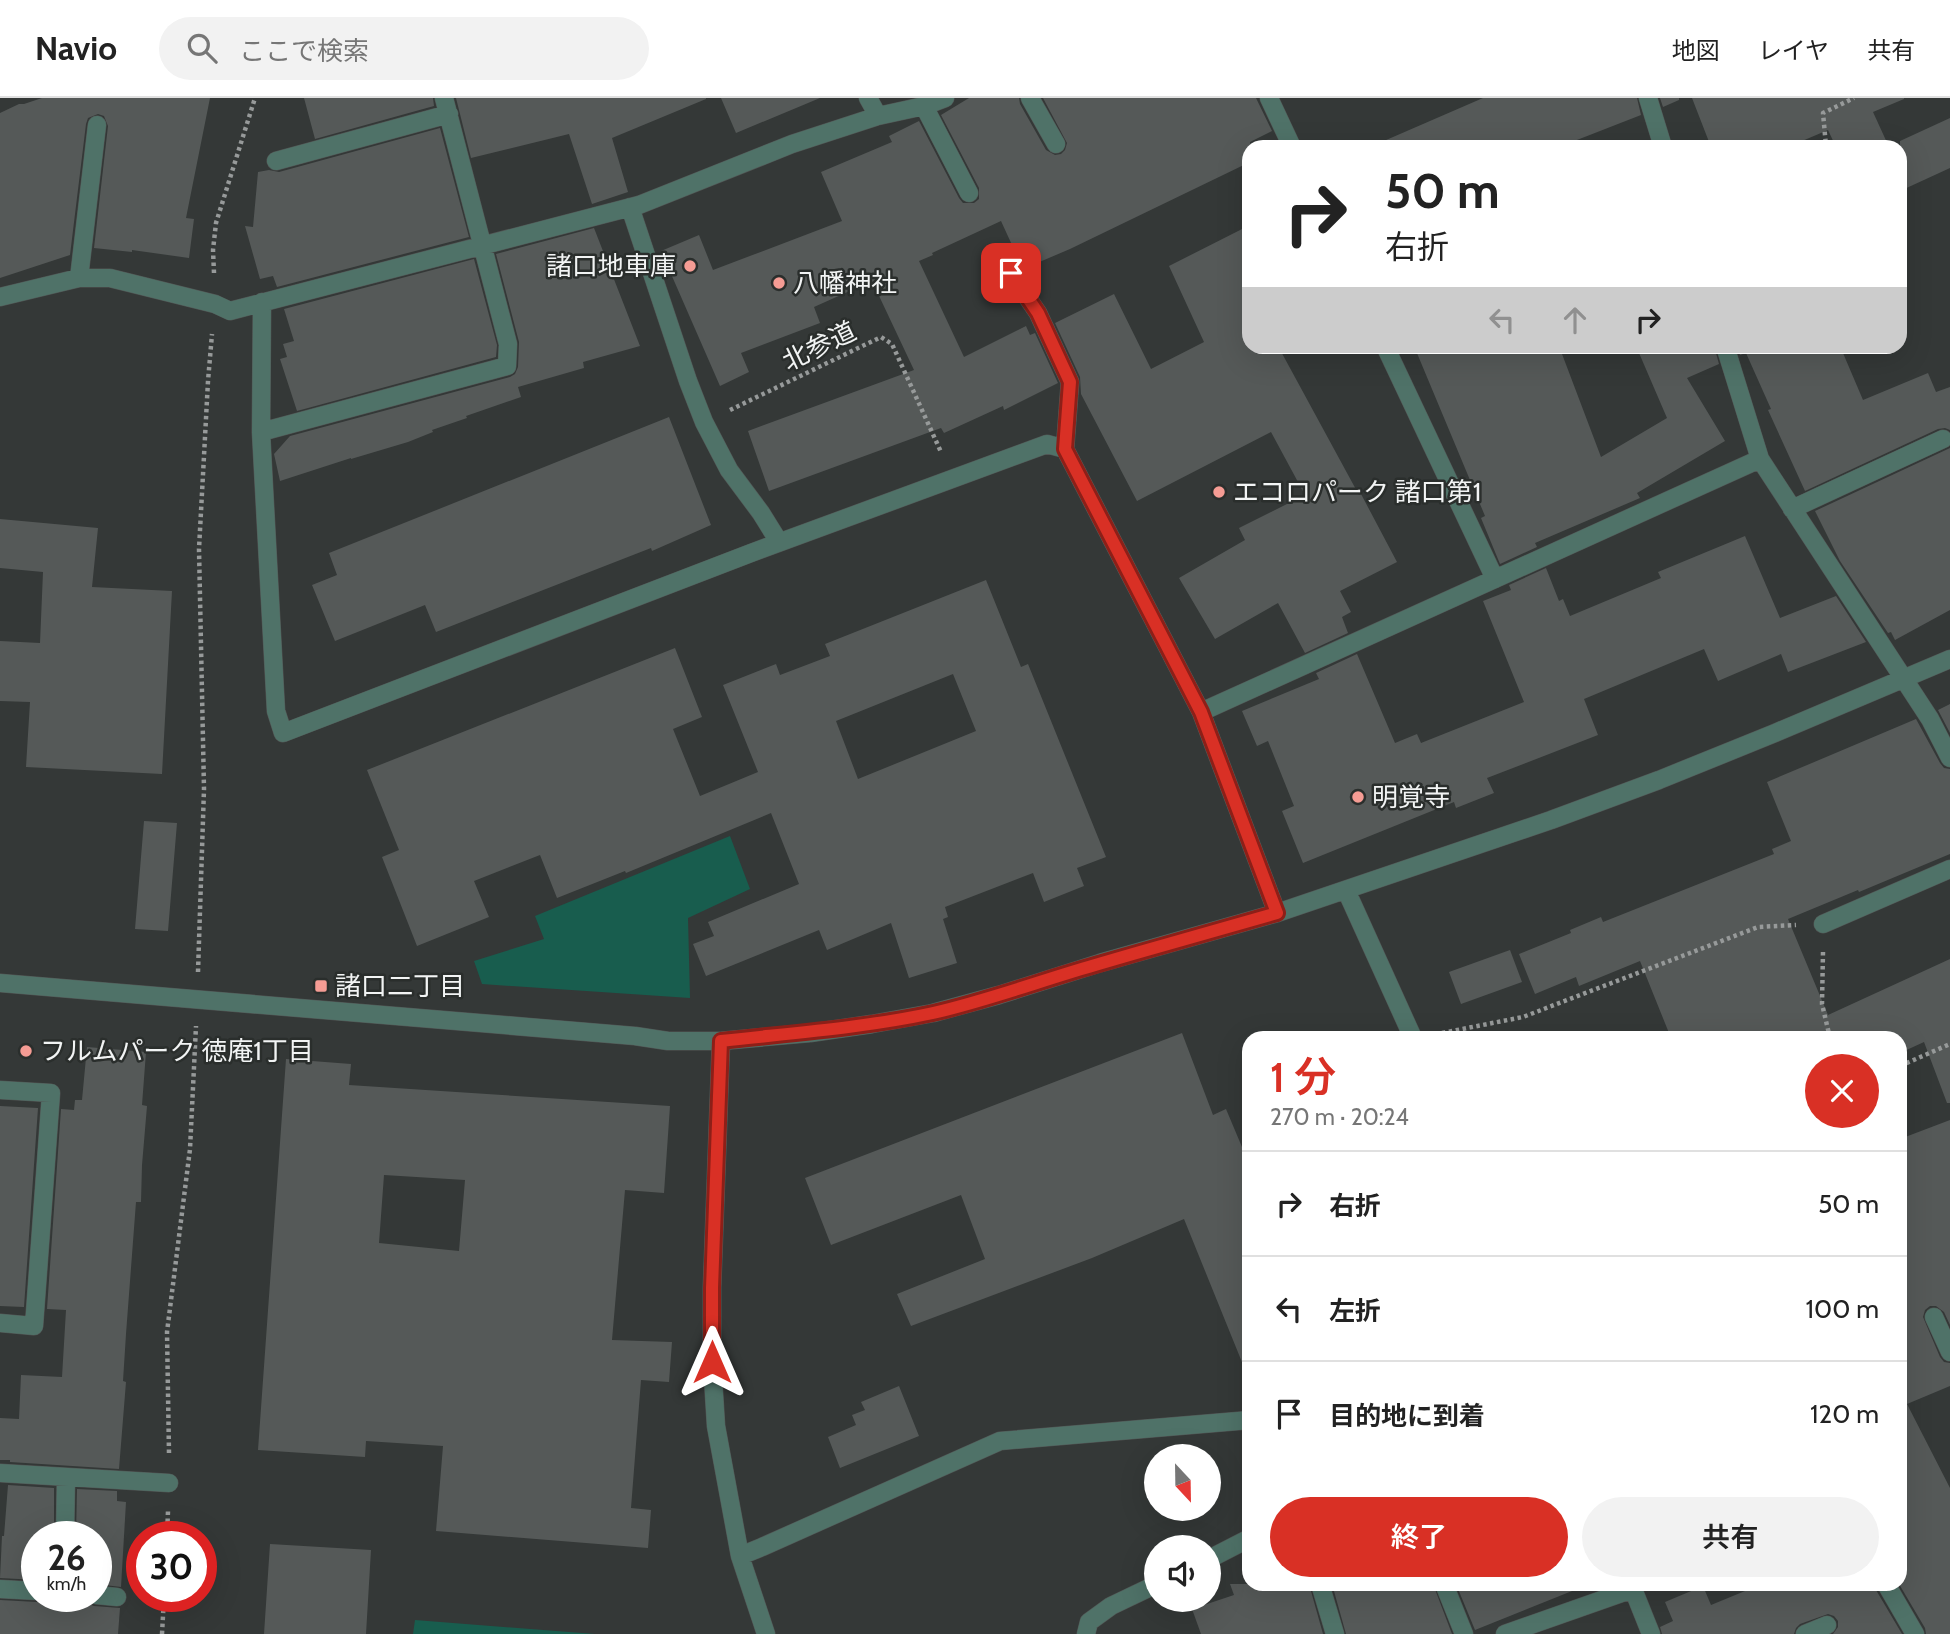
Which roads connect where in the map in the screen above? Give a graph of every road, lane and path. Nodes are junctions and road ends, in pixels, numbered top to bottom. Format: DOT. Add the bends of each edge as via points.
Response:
graph roads {
  1 [pos="255,98"];
  2 [pos="868,98"];
  3 [pos="945,98"];
  4 [pos="1030,98"];
  5 [pos="1269,98"];
  6 [pos="1648,98"];
  7 [pos="1854,98"];
  8 [pos="446,106"];
  9 [pos="924,106"];
  10 [pos="878,116"];
  11 [pos="97,125"];
  12 [pos="1289,140"];
  13 [pos="1661,140"];
  14 [pos="1825,140"];
  15 [pos="1056,144"];
  16 [pos="276,161"];
  17 [pos="969,193"];
  18 [pos="631,207"];
  19 [pos="482,245"];
  20 [pos="997,253"];
  21 [pos="79,278"];
  22 [pos="0,296"];
  23 [pos="262,302"];
  24 [pos="215,304"];
  25 [pos="1389,354"];
  26 [pos="1727,354"];
  27 [pos="704,422"];
  28 [pos="261,432"];
  29 [pos="1943,439"];
  30 [pos="1065,449"];
  31 [pos="1760,459"];
  32 [pos="953,478"];
  33 [pos="1792,509"];
  34 [pos="779,542"];
  35 [pos="1495,579"];
  36 [pos="1950,659"];
  37 [pos="1903,680"];
  38 [pos="1201,712"];
  39 [pos="1950,758"];
  40 [pos="1950,869"];
  41 [pos="1346,890"];
  42 [pos="1277,913"];
  43 [pos="1823,924"];
  44 [pos="0,983"];
  45 [pos="197,1000"];
  46 [pos="1410,1031"];
  47 [pos="1453,1031"];
  48 [pos="1828,1031"];
  49 [pos="721,1041"];
  50 [pos="1950,1044"];
  51 [pos="1907,1063"];
  52 [pos="0,1090"];
  53 [pos="1934,1317"];
  54 [pos="0,1323"];
  55 [pos="1950,1352"];
  56 [pos="1242,1421"];
  57 [pos="0,1473"];
  58 [pos="66,1477"];
  59 [pos="169,1483"];
  60 [pos="65,1521"];
  61 [pos="168,1521"];
  62 [pos="1242,1544"];
  63 [pos="1221,1554"];
  64 [pos="740,1556"];
  65 [pos="0,1589"];
  66 [pos="21,1590"];
  67 [pos="1144,1590"];
  68 [pos="1322,1591"];
  69 [pos="1447,1591"];
  70 [pos="1627,1591"];
  71 [pos="1634,1591"];
  72 [pos="1890,1591"];
  73 [pos="112,1597"];
  74 [pos="117,1597"];
  75 [pos="163,1612"];
  76 [pos="1827,1625"];
  77 [pos="162,1634"];
  78 [pos="766,1634"];
  79 [pos="1086,1634"];
  80 [pos="1335,1634"];
  81 [pos="1464,1634"];
  82 [pos="1504,1634"];
  83 [pos="1651,1634"];
  84 [pos="1805,1634"];
  85 [pos="1915,1634"];
  1 -- 24 [label="path" via="216,223"];
  2 -- 10 [label="street"];
  3 -- 9 [label="street"];
  4 -- 15 [label="street"];
  5 -- 12 [label="street"];
  6 -- 13 [label="street"];
  7 -- 14 [label="path" via="1823,113"];
  8 -- 16 [label="street"];
  8 -- 19 [label="street"];
  9 -- 10 [label="street"];
  9 -- 17 [label="street"];
  10 -- 18 [label="street"];
  11 -- 21 [label="street"];
  18 -- 19 [label="street"];
  18 -- 27 [label="street"];
  19 -- 23 [label="street"];
  19 -- 28 [label="street" via="508,344 507,366"];
  20 -- 30 [label="street" via="1038,313 1070,382"];
  21 -- 22 [label="street"];
  21 -- 24 [label="street" via="110,278"];
  23 -- 24 [label="street" via="230,311"];
  23 -- 28 [label="street"];
  24 -- 45 [label="path" via="199,549 204,789"];
  25 -- 35 [label="street"];
  26 -- 31 [label="street"];
  27 -- 32 [label="path, 北参道" via="881,337 892,344"];
  27 -- 34 [label="street" via="729,470"];
  28 -- 34 [label="street" via="276,711 283,733"];
  29 -- 33 [label="street"];
  30 -- 32 [label="street" via="1047,444"];
  30 -- 38 [label="street"];
  31 -- 33 [label="street"];
  31 -- 35 [label="street"];
  32 -- 34 [label="street"];
  33 -- 37 [label="street"];
  35 -- 38 [label="street"];
  36 -- 37 [label="street"];
  37 -- 39 [label="street"];
  37 -- 41 [label="street" via="1672,775"];
  38 -- 42 [label="street"];
  40 -- 43 [label="street"];
  41 -- 42 [label="street"];
  41 -- 46 [label="street"];
  42 -- 49 [label="street" via="933,1013 810,1033"];
  43 -- 47 [label="path" via="1758,927 1523,1017"];
  43 -- 48 [label="path" via="1822,1004"];
  44 -- 45 [label="street"];
  45 -- 49 [label="street" via="668,1041"];
  45 -- 59 [label="path" via="190,1149 167,1332"];
  49 -- 64 [label="street" via="712,1362 716,1426"];
  50 -- 51 [label="path"];
  52 -- 54 [label="street" via="51,1093 34,1325"];
  53 -- 55 [label="street"];
  56 -- 64 [label="street" via="1000,1441"];
  57 -- 58 [label="street"];
  58 -- 59 [label="street"];
  58 -- 60 [label="street"];
  59 -- 61 [label="path"];
  62 -- 63 [label="street"];
  64 -- 78 [label="street"];
  65 -- 66 [label="street"];
  67 -- 79 [label="street" via="1089,1622"];
  68 -- 80 [label="street"];
  69 -- 81 [label="street"];
  70 -- 82 [label="street"];
  71 -- 83 [label="street"];
  72 -- 85 [label="street"];
  73 -- 74 [label="street"];
  75 -- 77 [label="path"];
  76 -- 84 [label="street"];
}
